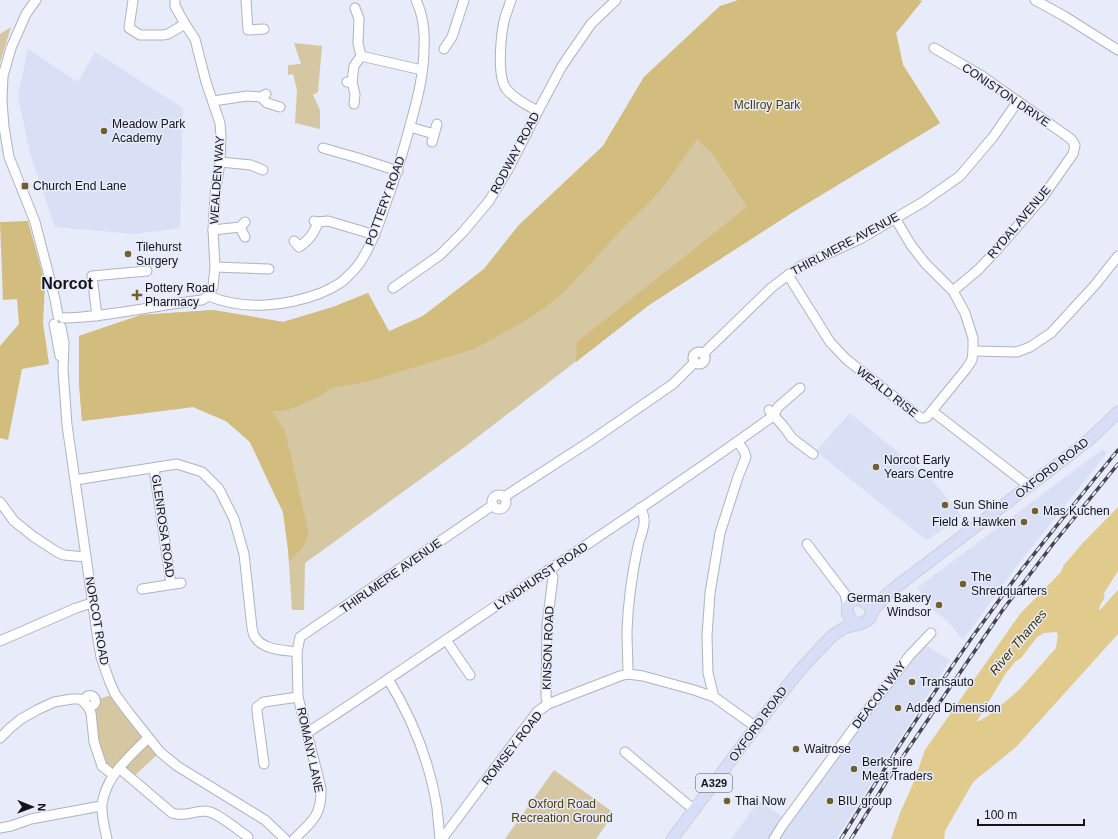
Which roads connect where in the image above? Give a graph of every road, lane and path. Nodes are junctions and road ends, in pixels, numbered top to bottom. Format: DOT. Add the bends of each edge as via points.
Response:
graph roads {
  1 [pos="36,0"];
  2 [pos="133,0"];
  3 [pos="174,0"];
  4 [pos="246,0"];
  5 [pos="416,0"];
  6 [pos="464,0"];
  7 [pos="511,0"];
  8 [pos="616,0"];
  9 [pos="1035,0"];
  10 [pos="355,8"];
  11 [pos="184,24"];
  12 [pos="264,29"];
  13 [pos="934,48"];
  14 [pos="444,49"];
  15 [pos="1118,50"];
  16 [pos="361,56"];
  17 [pos="422,70"];
  18 [pos="213,101"];
  19 [pos="1018,101"];
  20 [pos="354,104"];
  21 [pos="280,106"];
  22 [pos="538,111"];
  23 [pos="437,124"];
  24 [pos="410,128"];
  25 [pos="1075,145"];
  26 [pos="323,148"];
  27 [pos="5,157"];
  28 [pos="220,162"];
  29 [pos="263,170"];
  30 [pos="398,171"];
  31 [pos="895,218"];
  32 [pos="213,230"];
  33 [pos="374,235"];
  34 [pos="245,237"];
  35 [pos="294,241"];
  36 [pos="1118,256"];
  37 [pos="215,267"];
  38 [pos="265,267"];
  39 [pos="147,271"];
  40 [pos="788,275"];
  41 [pos="392,287"];
  42 [pos="953,292"];
  43 [pos="209,296"];
  44 [pos="93,316"];
  45 [pos="59,321"];
  46 [pos="973,351"];
  47 [pos="800,388"];
  48 [pos="932,411"];
  49 [pos="1118,412"];
  50 [pos="771,413"];
  51 [pos="738,442"];
  52 [pos="813,454"];
  53 [pos="154,468"];
  54 [pos="75,480"];
  55 [pos="1029,486"];
  56 [pos="0,502"];
  57 [pos="640,508"];
  58 [pos="807,544"];
  59 [pos="86,557"];
  60 [pos="548,570"];
  61 [pos="142,589"];
  62 [pos="888,593"];
  63 [pos="92,603"];
  64 [pos="853,605"];
  65 [pos="871,613"];
  66 [pos="856,624"];
  67 [pos="836,632"];
  68 [pos="931,633"];
  69 [pos="446,640"];
  70 [pos="0,641"];
  71 [pos="297,652"];
  72 [pos="628,674"];
  73 [pos="470,675"];
  74 [pos="388,679"];
  75 [pos="298,697"];
  76 [pos="714,697"];
  77 [pos="548,704"];
  78 [pos="756,727"];
  79 [pos="307,733"];
  80 [pos="0,738"];
  81 [pos="148,738"];
  82 [pos="625,752"];
  83 [pos="264,764"];
  84 [pos="116,771"];
  85 [pos="695,809"];
  86 [pos="102,810"];
  87 [pos="0,828"];
  88 [pos="248,837"];
  89 [pos="106,839"];
  90 [pos="285,839"];
  91 [pos="294,839"];
  92 [pos="441,839"];
  93 [pos="672,839"];
  94 [pos="774,839"];
  1 -- 27 [label="street, NORCOT ROAD" via="26,14 11,48 3,76"];
  2 -- 11 [label="street" via="126,29 140,35 163,35"];
  3 -- 11 [label="street, WEALDEN WAY"];
  4 -- 12 [label="street" via="248,30"];
  5 -- 17 [label="street, POTTERY ROAD" via="424,25"];
  6 -- 14 [label="street" via="452,37"];
  7 -- 22 [label="street" via="500,47 501,73 506,89"];
  8 -- 22 [label="street, RODWAY ROAD" via="591,24 562,66"];
  9 -- 15 [label="street"];
  10 -- 16 [label="street" via="359,19 358,43"];
  11 -- 18 [label="street, WEALDEN WAY" via="195,39"];
  13 -- 19 [label="street, CONISTON DRIVE"];
  16 -- 17 [label="street"];
  16 -- 20 [label="street" via="354,66 349,82 355,94"];
  17 -- 24 [label="street, POTTERY ROAD"];
  18 -- 21 [label="street" via="263,96 267,103"];
  18 -- 28 [label="street, WEALDEN WAY" via="220,123"];
  19 -- 25 [label="street, CONISTON DRIVE" via="1072,139"];
  19 -- 31 [label="street, THIRLMERE AVENUE" via="993,137 960,176"];
  22 -- 41 [label="street, RODWAY ROAD" via="489,201 440,255"];
  23 -- 24 [label="street" via="433,138"];
  24 -- 30 [label="street, POTTERY ROAD"];
  25 -- 42 [label="street, RYDAL AVENUE" via="1074,154 1042,198 984,264"];
  26 -- 30 [label="street"];
  27 -- 45 [label="street, NORCOT ROAD" via="35,222"];
  28 -- 29 [label="street" via="251,165"];
  28 -- 32 [label="street, WEALDEN WAY"];
  30 -- 33 [label="street, POTTERY ROAD"];
  31 -- 40 [label="street, THIRLMERE AVENUE" via="860,239 801,266"];
  31 -- 42 [label="street" via="925,263"];
  32 -- 34 [label="street" via="243,225"];
  32 -- 37 [label="street, WEALDEN WAY"];
  33 -- 35 [label="street" via="328,221 316,222 312,235 299,247"];
  33 -- 43 [label="street, POTTERY ROAD" via="360,262 344,280 313,296 278,304 254,305"];
  36 -- 46 [label="street" via="1051,333 1030,347 1016,352"];
  37 -- 38 [label="street"];
  37 -- 43 [label="street, WEALDEN WAY"];
  39 -- 44 [label="street" via="92,276"];
  40 -- 48 [label="street, WEALD RISE" via="830,342 846,359 921,418 927,417"];
  40 -- 71 [label="street, THIRLMERE AVENUE" via="771,288 704,354 704,362 695,362 673,384 504,497 503,507 493,505 300,637"];
  42 -- 46 [label="street" via="965,313 973,338"];
  43 -- 44 [label="street" via="202,300"];
  44 -- 45 [label="street"];
  45 -- 54 [label="street, NORCOT ROAD" via="64,343 67,425"];
  46 -- 48 [label="street" via="972,360 966,369"];
  47 -- 50 [label="street, LYNDHURST ROAD"];
  48 -- 55 [label="street, WEALD RISE"];
  49 -- 55 [label="main road, OXFORD ROAD" via="1091,438"];
  50 -- 51 [label="street, LYNDHURST ROAD"];
  50 -- 52 [label="street" via="792,438"];
  51 -- 57 [label="street, LYNDHURST ROAD"];
  51 -- 76 [label="street" via="746,457 720,533 710,593 708,673"];
  53 -- 54 [label="street"];
  53 -- 61 [label="street, GLENROSA ROAD" via="176,584"];
  53 -- 71 [label="street" via="177,464 202,472 219,489 234,519 244,554 255,637 262,644 274,649"];
  54 -- 59 [label="street, NORCOT ROAD"];
  55 -- 62 [label="main road, OXFORD ROAD"];
  56 -- 59 [label="street" via="14,521 51,548 64,555"];
  57 -- 60 [label="street, LYNDHURST ROAD"];
  57 -- 72 [label="street" via="644,514 644,523 630,587"];
  58 -- 64 [label="street"];
  59 -- 63 [label="street, NORCOT ROAD"];
  60 -- 69 [label="street, LYNDHURST ROAD"];
  60 -- 77 [label="street, KINSON ROAD" via="553,578 547,625"];
  62 -- 64 [label="main road, OXFORD ROAD"];
  62 -- 65 [label="main road, OXFORD ROAD"];
  63 -- 70 [label="street"];
  63 -- 81 [label="street, NORCOT ROAD" via="101,657 108,680 115,694"];
  64 -- 65 [label="main road" via="867,604"];
  64 -- 66 [label="main road" via="850,619"];
  64 -- 67 [label="main road, OXFORD ROAD / A329" via="841,620"];
  65 -- 66 [label="main road" via="864,623"];
  66 -- 67 [label="main road, OXFORD ROAD / A329"];
  67 -- 78 [label="main road, OXFORD ROAD / A329" via="787,684"];
  68 -- 94 [label="street, DEACON WAY" via="910,655 859,721"];
  69 -- 73 [label="street"];
  69 -- 74 [label="street, LYNDHURST ROAD"];
  71 -- 75 [label="street, ROMANY LANE"];
  72 -- 76 [label="street, ROMSEY ROAD"];
  72 -- 77 [label="street, ROMSEY ROAD"];
  74 -- 79 [label="street, LYNDHURST ROAD"];
  74 -- 92 [label="street" via="409,716 426,762 437,807"];
  75 -- 79 [label="street, ROMANY LANE"];
  75 -- 83 [label="street" via="264,702 257,707"];
  76 -- 78 [label="street, ROMSEY ROAD"];
  77 -- 92 [label="street, ROMSEY ROAD" via="537,712"];
  78 -- 85 [label="main road, OXFORD ROAD / A329"];
  79 -- 91 [label="street, ROMANY LANE" via="320,788 320,806 315,817"];
  80 -- 84 [label="street" via="21,719 37,710 54,702 80,700 87,705 91,713 94,742 102,766"];
  81 -- 84 [label="street"];
  81 -- 90 [label="street, NORCOT ROAD" via="177,766 265,820"];
  82 -- 85 [label="street"];
  84 -- 86 [label="street" via="105,791"];
  84 -- 88 [label="street" via="172,813 213,813"];
  85 -- 93 [label="main road, OXFORD ROAD / A329"];
  86 -- 87 [label="street" via="31,819"];
  86 -- 89 [label="street"];
}
